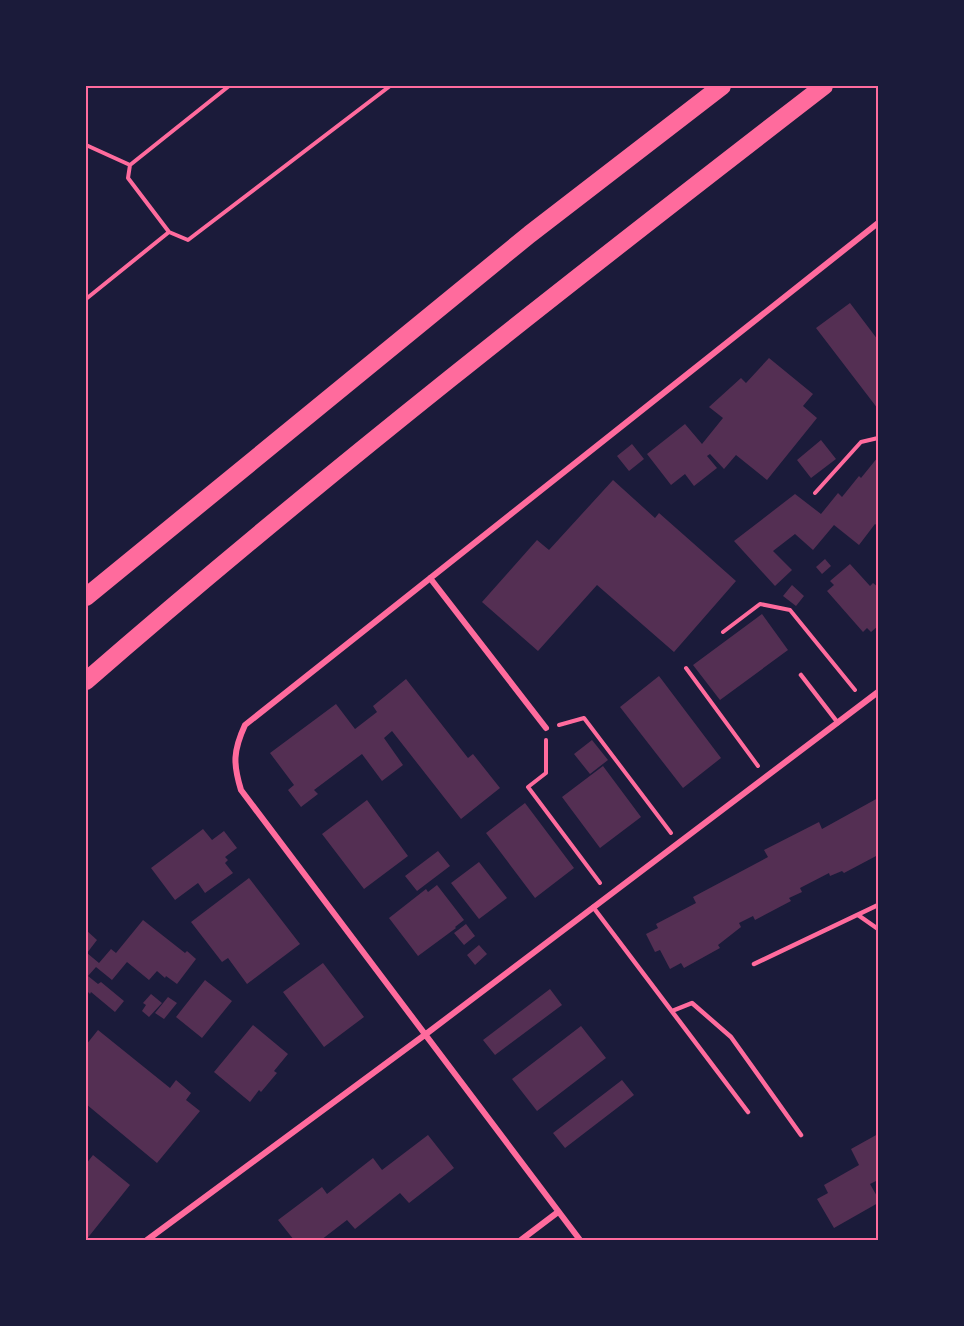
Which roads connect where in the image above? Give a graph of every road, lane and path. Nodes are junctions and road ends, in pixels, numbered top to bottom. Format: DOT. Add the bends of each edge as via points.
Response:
graph roads {
  1 [pos="229,86"];
  2 [pos="390,86"];
  3 [pos="722,86"];
  4 [pos="824,86"];
  5 [pos="86,145"];
  6 [pos="130,165"];
  7 [pos="879,223"];
  8 [pos="169,232"];
  9 [pos="86,299"];
  10 [pos="879,438"];
  11 [pos="815,493"];
  12 [pos="430,578"];
  13 [pos="86,597"];
  14 [pos="723,632"];
  15 [pos="686,668"];
  16 [pos="801,675"];
  17 [pos="86,681"];
  18 [pos="879,692"];
  19 [pos="865,702"];
  20 [pos="838,723"];
  21 [pos="546,728"];
  22 [pos="766,777"];
  23 [pos="679,843"];
  24 [pos="610,895"];
  25 [pos="879,905"];
  26 [pos="593,907"];
  27 [pos="858,915"];
  28 [pos="879,929"];
  29 [pos="754,964"];
  30 [pos="672,1011"];
  31 [pos="426,1034"];
  32 [pos="748,1112"];
  33 [pos="801,1135"];
  34 [pos="558,1212"];
  35 [pos="147,1240"];
  36 [pos="521,1240"];
  37 [pos="580,1240"];
  1 -- 6 [label="path"];
  2 -- 8 [label="path" via="188,240"];
  3 -- 13 [label="highway" via="530,234"];
  4 -- 17 [label="highway" via="573,280 171,607"];
  5 -- 6 [label="path"];
  6 -- 8 [label="path" via="128,178"];
  7 -- 12 [label="street"];
  8 -- 9 [label="path"];
  10 -- 11 [label="path" via="861,442"];
  12 -- 21 [label="street"];
  12 -- 31 [label="street" via="245,725 235,745 235,770 241,790"];
  14 -- 19 [label="path" via="760,604 790,610"];
  15 -- 22 [label="path"];
  16 -- 20 [label="lane"];
  18 -- 19 [label="street"];
  19 -- 20 [label="street"];
  20 -- 22 [label="street"];
  21 -- 23 [label="path" via="584,718"];
  21 -- 24 [label="path" via="546,773 528,787"];
  22 -- 23 [label="street"];
  23 -- 24 [label="street"];
  24 -- 26 [label="street"];
  25 -- 27 [label="lane"];
  26 -- 30 [label="lane"];
  26 -- 31 [label="street"];
  27 -- 28 [label="lane"];
  27 -- 29 [label="lane"];
  30 -- 32 [label="lane"];
  30 -- 33 [label="lane" via="692,1003 731,1037"];
  31 -- 34 [label="street"];
  31 -- 35 [label="street"];
  34 -- 36 [label="street"];
  34 -- 37 [label="street"];
}
